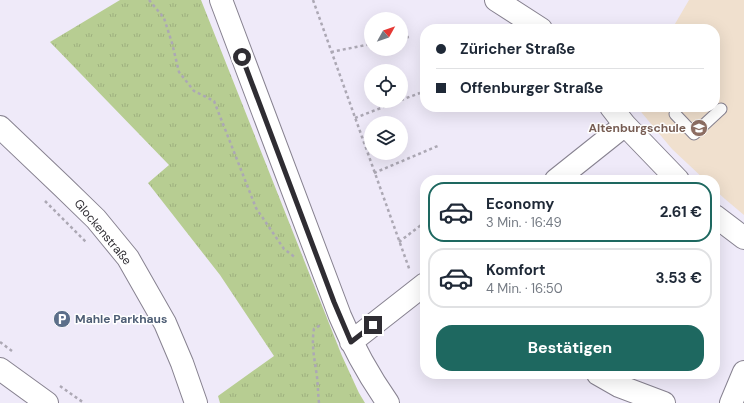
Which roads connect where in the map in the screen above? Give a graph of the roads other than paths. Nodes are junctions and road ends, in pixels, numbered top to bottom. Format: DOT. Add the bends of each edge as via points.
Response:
graph roads {
  1 [pos="221,0"];
  2 [pos="500,1"];
  3 [pos="534,24"];
  4 [pos="615,112"];
  5 [pos="717,112"];
  6 [pos="675,114"];
  7 [pos="625,125"];
  8 [pos="0,127"];
  9 [pos="562,175"];
  10 [pos="673,175"];
  11 [pos="720,220"];
  12 [pos="744,238"];
  13 [pos="420,288"];
  14 [pos="351,342"];
  15 [pos="0,369"];
  16 [pos="744,372"];
  17 [pos="607,379"];
  18 [pos="47,403"];
  19 [pos="196,403"];
  20 [pos="388,403"];
  21 [pos="664,403"];
  22 [pos="730,403"];
  1 -- 14 [label="street"];
  2 -- 3 [label="street"];
  4 -- 7 [label="street"];
  5 -- 6 [label="lane" via="694,134"];
  7 -- 9 [label="street"];
  7 -- 10 [label="street"];
  8 -- 19 [label="street, Glockenstraße" via="96,219 128,258 164,323"];
  11 -- 12 [label="street"];
  13 -- 14 [label="street"];
  14 -- 20 [label="street"];
  15 -- 18 [label="street"];
  16 -- 22 [label="street"];
  17 -- 21 [label="street"];
}
